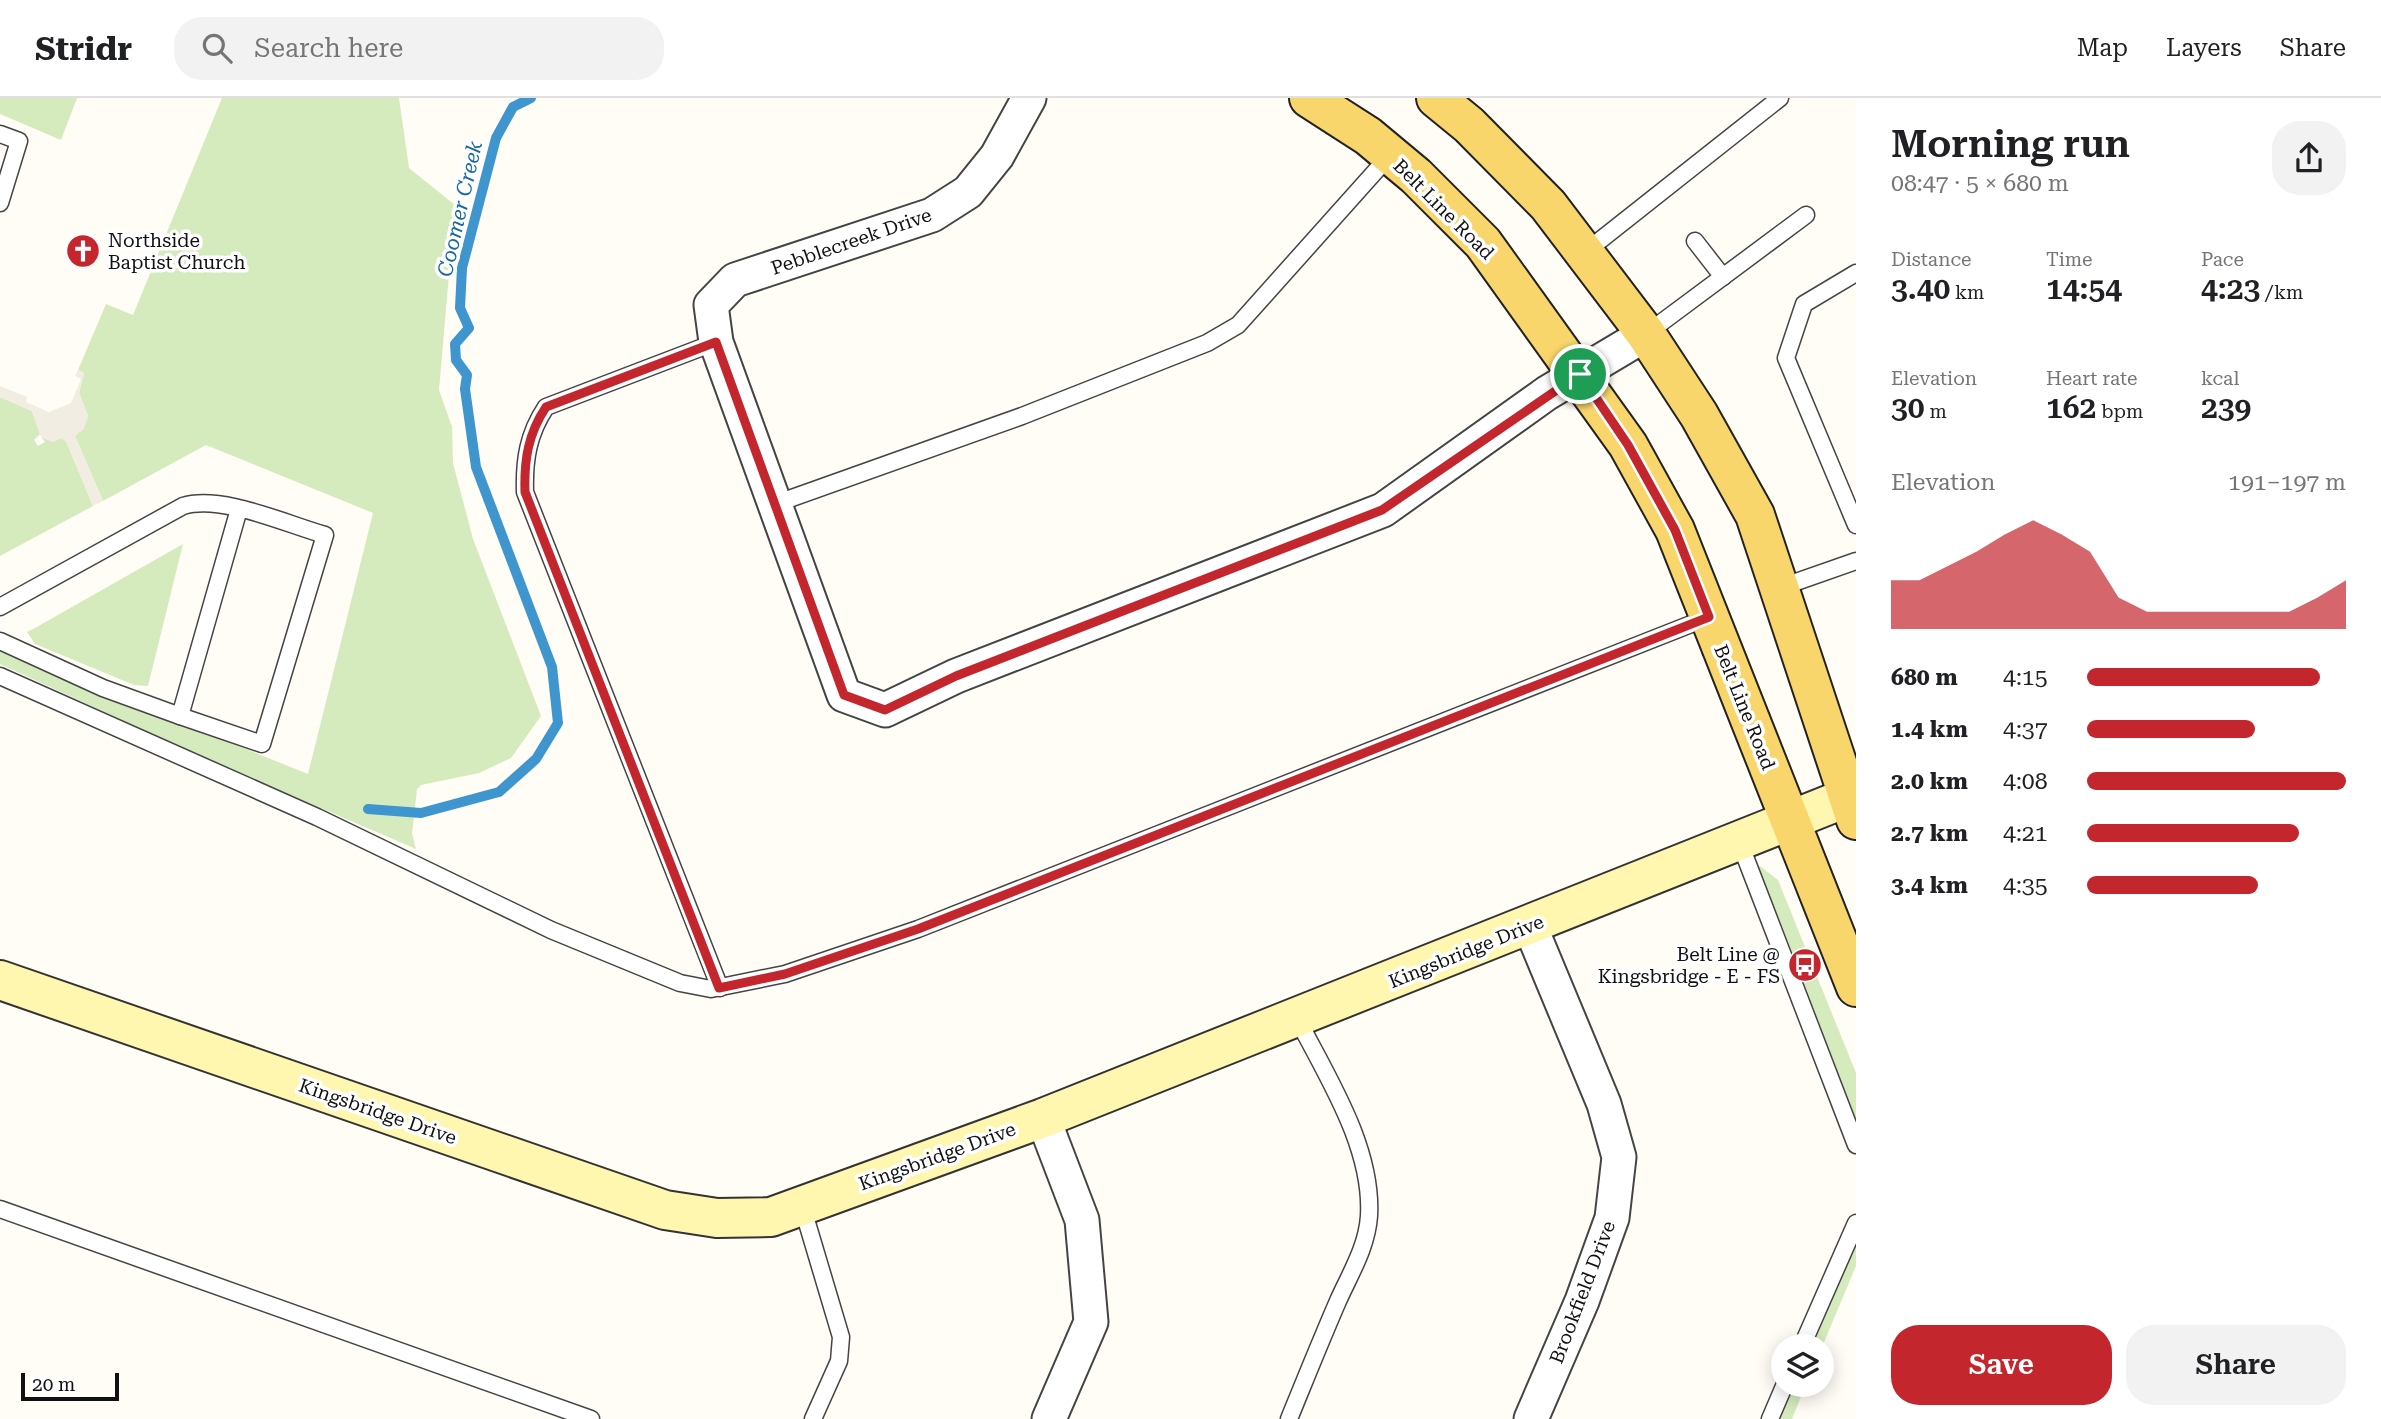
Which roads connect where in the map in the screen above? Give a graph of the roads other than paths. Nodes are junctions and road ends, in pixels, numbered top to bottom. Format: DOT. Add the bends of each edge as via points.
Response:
graph roads {
  1 [pos="1028,98"];
  2 [pos="1309,98"];
  3 [pos="1436,98"];
  4 [pos="1780,98"];
  5 [pos="0,134"];
  6 [pos="1390,155"];
  7 [pos="0,203"];
  8 [pos="1806,215"];
  9 [pos="1695,241"];
  10 [pos="1584,253"];
  11 [pos="1856,273"];
  12 [pos="1723,277"];
  13 [pos="1646,334"];
  14 [pos="716,342"];
  15 [pos="1580,374"];
  16 [pos="775,504"];
  17 [pos="239,509"];
  18 [pos="1856,525"];
  19 [pos="1856,561"];
  20 [pos="1779,588"];
  21 [pos="0,607"];
  22 [pos="1709,617"];
  23 [pos="0,641"];
  24 [pos="0,676"];
  25 [pos="180,716"];
  26 [pos="1853,804"];
  27 [pos="1790,820"];
  28 [pos="1738,839"];
  29 [pos="1530,926"];
  30 [pos="0,980"];
  31 [pos="1856,987"];
  32 [pos="719,988"];
  33 [pos="1297,1018"];
  34 [pos="1043,1118"];
  35 [pos="1856,1145"];
  36 [pos="802,1206"];
  37 [pos="0,1209"];
  38 [pos="1856,1223"];
  39 [pos="1807,1334"];
  40 [pos="1780,1397"];
  41 [pos="591,1419"];
  42 [pos="813,1419"];
  43 [pos="1049,1419"];
  44 [pos="1289,1419"];
  45 [pos="1531,1419"];
  46 [pos="1770,1419"];
  1 -- 14 [label="street, Pebblecreek Drive" via="997,156 968,192 932,215 735,280 711,305"];
  2 -- 6 [label="main road, Belt Line Road"];
  3 -- 10 [label="main road" via="1523,178"];
  4 -- 10 [label="lane"];
  5 -- 7 [label="lane" via="19,141"];
  6 -- 15 [label="main road, Belt Line Road" via="1483,243"];
  6 -- 16 [label="lane" via="1238,325 1207,343 1022,416"];
  8 -- 12 [label="lane"];
  9 -- 12 [label="lane"];
  10 -- 13 [label="main road"];
  11 -- 18 [label="lane" via="1804,304 1786,358"];
  12 -- 13 [label="lane"];
  13 -- 15 [label="street"];
  13 -- 20 [label="main road" via="1699,415 1755,515"];
  14 -- 16 [label="street"];
  14 -- 32 [label="lane" via="546,407 533,426 524,462 525,492"];
  15 -- 16 [label="street" via="1382,510 956,676 885,710 844,695"];
  15 -- 22 [label="main road, Belt Line Road" via="1628,445 1675,530"];
  17 -- 21 [label="lane" via="198,501 183,506"];
  17 -- 25 [label="lane"];
  17 -- 25 [label="lane" via="325,535 262,744"];
  19 -- 20 [label="lane"];
  20 -- 26 [label="main road"];
  22 -- 27 [label="main road, Belt Line Road"];
  22 -- 32 [label="lane" via="918,929 785,974"];
  23 -- 25 [label="lane" via="103,688"];
  24 -- 32 [label="lane" via="317,817 614,958 680,984"];
  26 -- 27 [label="street, Kingsbridge Drive"];
  27 -- 28 [label="street, Kingsbridge Drive"];
  27 -- 31 [label="main road, Belt Line Road"];
  28 -- 29 [label="street, Kingsbridge Drive"];
  28 -- 35 [label="lane"];
  29 -- 33 [label="street, Kingsbridge Drive"];
  29 -- 45 [label="street, Brookfield Drive" via="1604,1104 1619,1157 1612,1218"];
  30 -- 36 [label="street, Kingsbridge Drive" via="665,1210 717,1219 771,1217"];
  33 -- 34 [label="street, Kingsbridge Drive"];
  33 -- 44 [label="lane" via="1360,1153 1369,1218 1359,1256"];
  34 -- 36 [label="street, Kingsbridge Drive"];
  34 -- 43 [label="street" via="1082,1220 1091,1322"];
  36 -- 42 [label="lane" via="841,1337 839,1361"];
  37 -- 41 [label="lane"];
  38 -- 39 [label="lane"];
  40 -- 46 [label="lane"];
}
